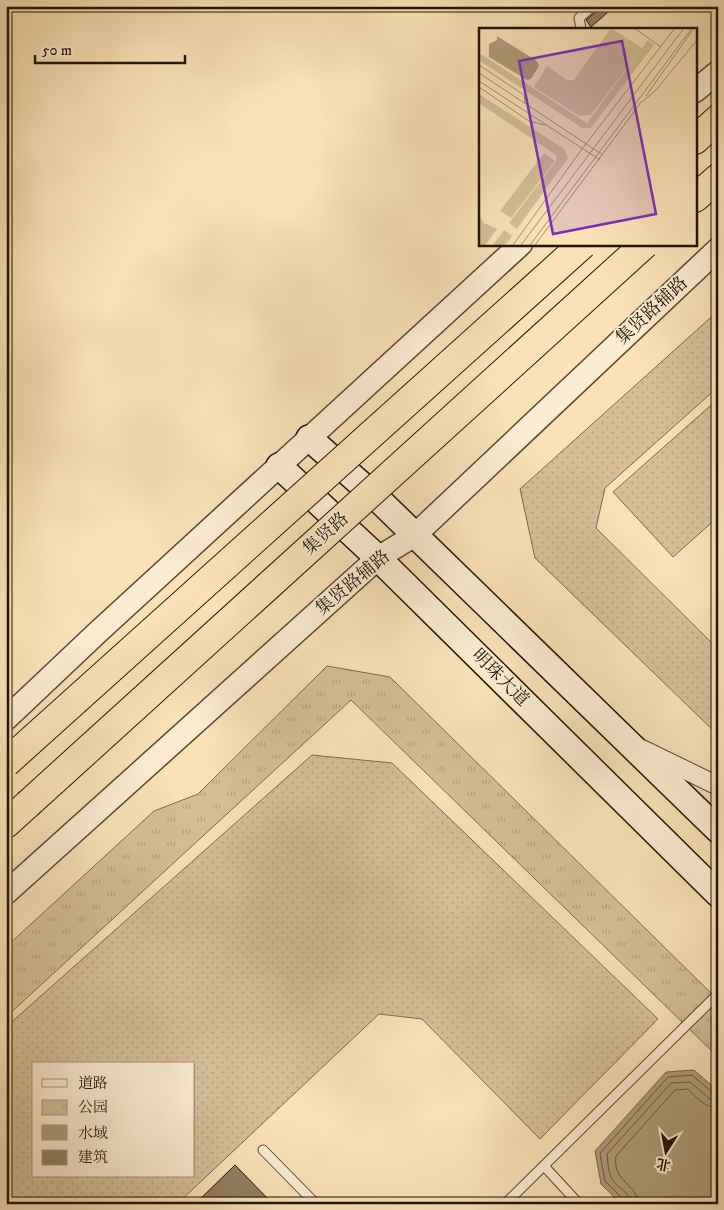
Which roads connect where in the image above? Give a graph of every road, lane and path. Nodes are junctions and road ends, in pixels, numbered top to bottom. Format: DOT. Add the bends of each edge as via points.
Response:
graph roads {
  1 [pos="593,6"];
  2 [pos="581,28"];
  3 [pos="718,72"];
  4 [pos="696,90"];
  5 [pos="718,119"];
  6 [pos="696,139"];
  7 [pos="520,245"];
  8 [pos="582,245"];
  9 [pos="644,245"];
  10 [pos="718,249"];
  11 [pos="309,438"];
  12 [pos="279,466"];
  13 [pos="415,535"];
  14 [pos="378,558"];
  15 [pos="6,719"];
  16 [pos="628,742"];
  17 [pos="6,763"];
  18 [pos="718,786"];
  19 [pos="6,824"];
  20 [pos="718,830"];
  21 [pos="6,893"];
  22 [pos="718,894"];
  23 [pos="718,994"];
  24 [pos="263,1150"];
  25 [pos="544,1166"];
  26 [pos="316,1204"];
  27 [pos="505,1204"];
  28 [pos="579,1204"];
  1 -- 2 [label="lane" via="579,18"];
  3 -- 4 [label="street"];
  5 -- 6 [label="highway"];
  7 -- 11 [label="street"];
  8 -- 17 [label="highway, bridge"];
  9 -- 19 [label="highway, 集贤路, bridge"];
  10 -- 13 [label="street, 集贤路辅路"];
  11 -- 12 [label="street"];
  11 -- 13 [label="main road"];
  12 -- 14 [label="main road, 明珠大道"];
  12 -- 15 [label="street"];
  13 -- 14 [label="street, 集贤路辅路"];
  13 -- 16 [label="main road"];
  14 -- 21 [label="street, 集贤路辅路"];
  14 -- 22 [label="main road, 明珠大道"];
  16 -- 18 [label="street"];
  16 -- 20 [label="main road"];
  23 -- 25 [label="lane"];
  24 -- 26 [label="lane"];
  25 -- 27 [label="lane"];
  25 -- 28 [label="lane"];
}
